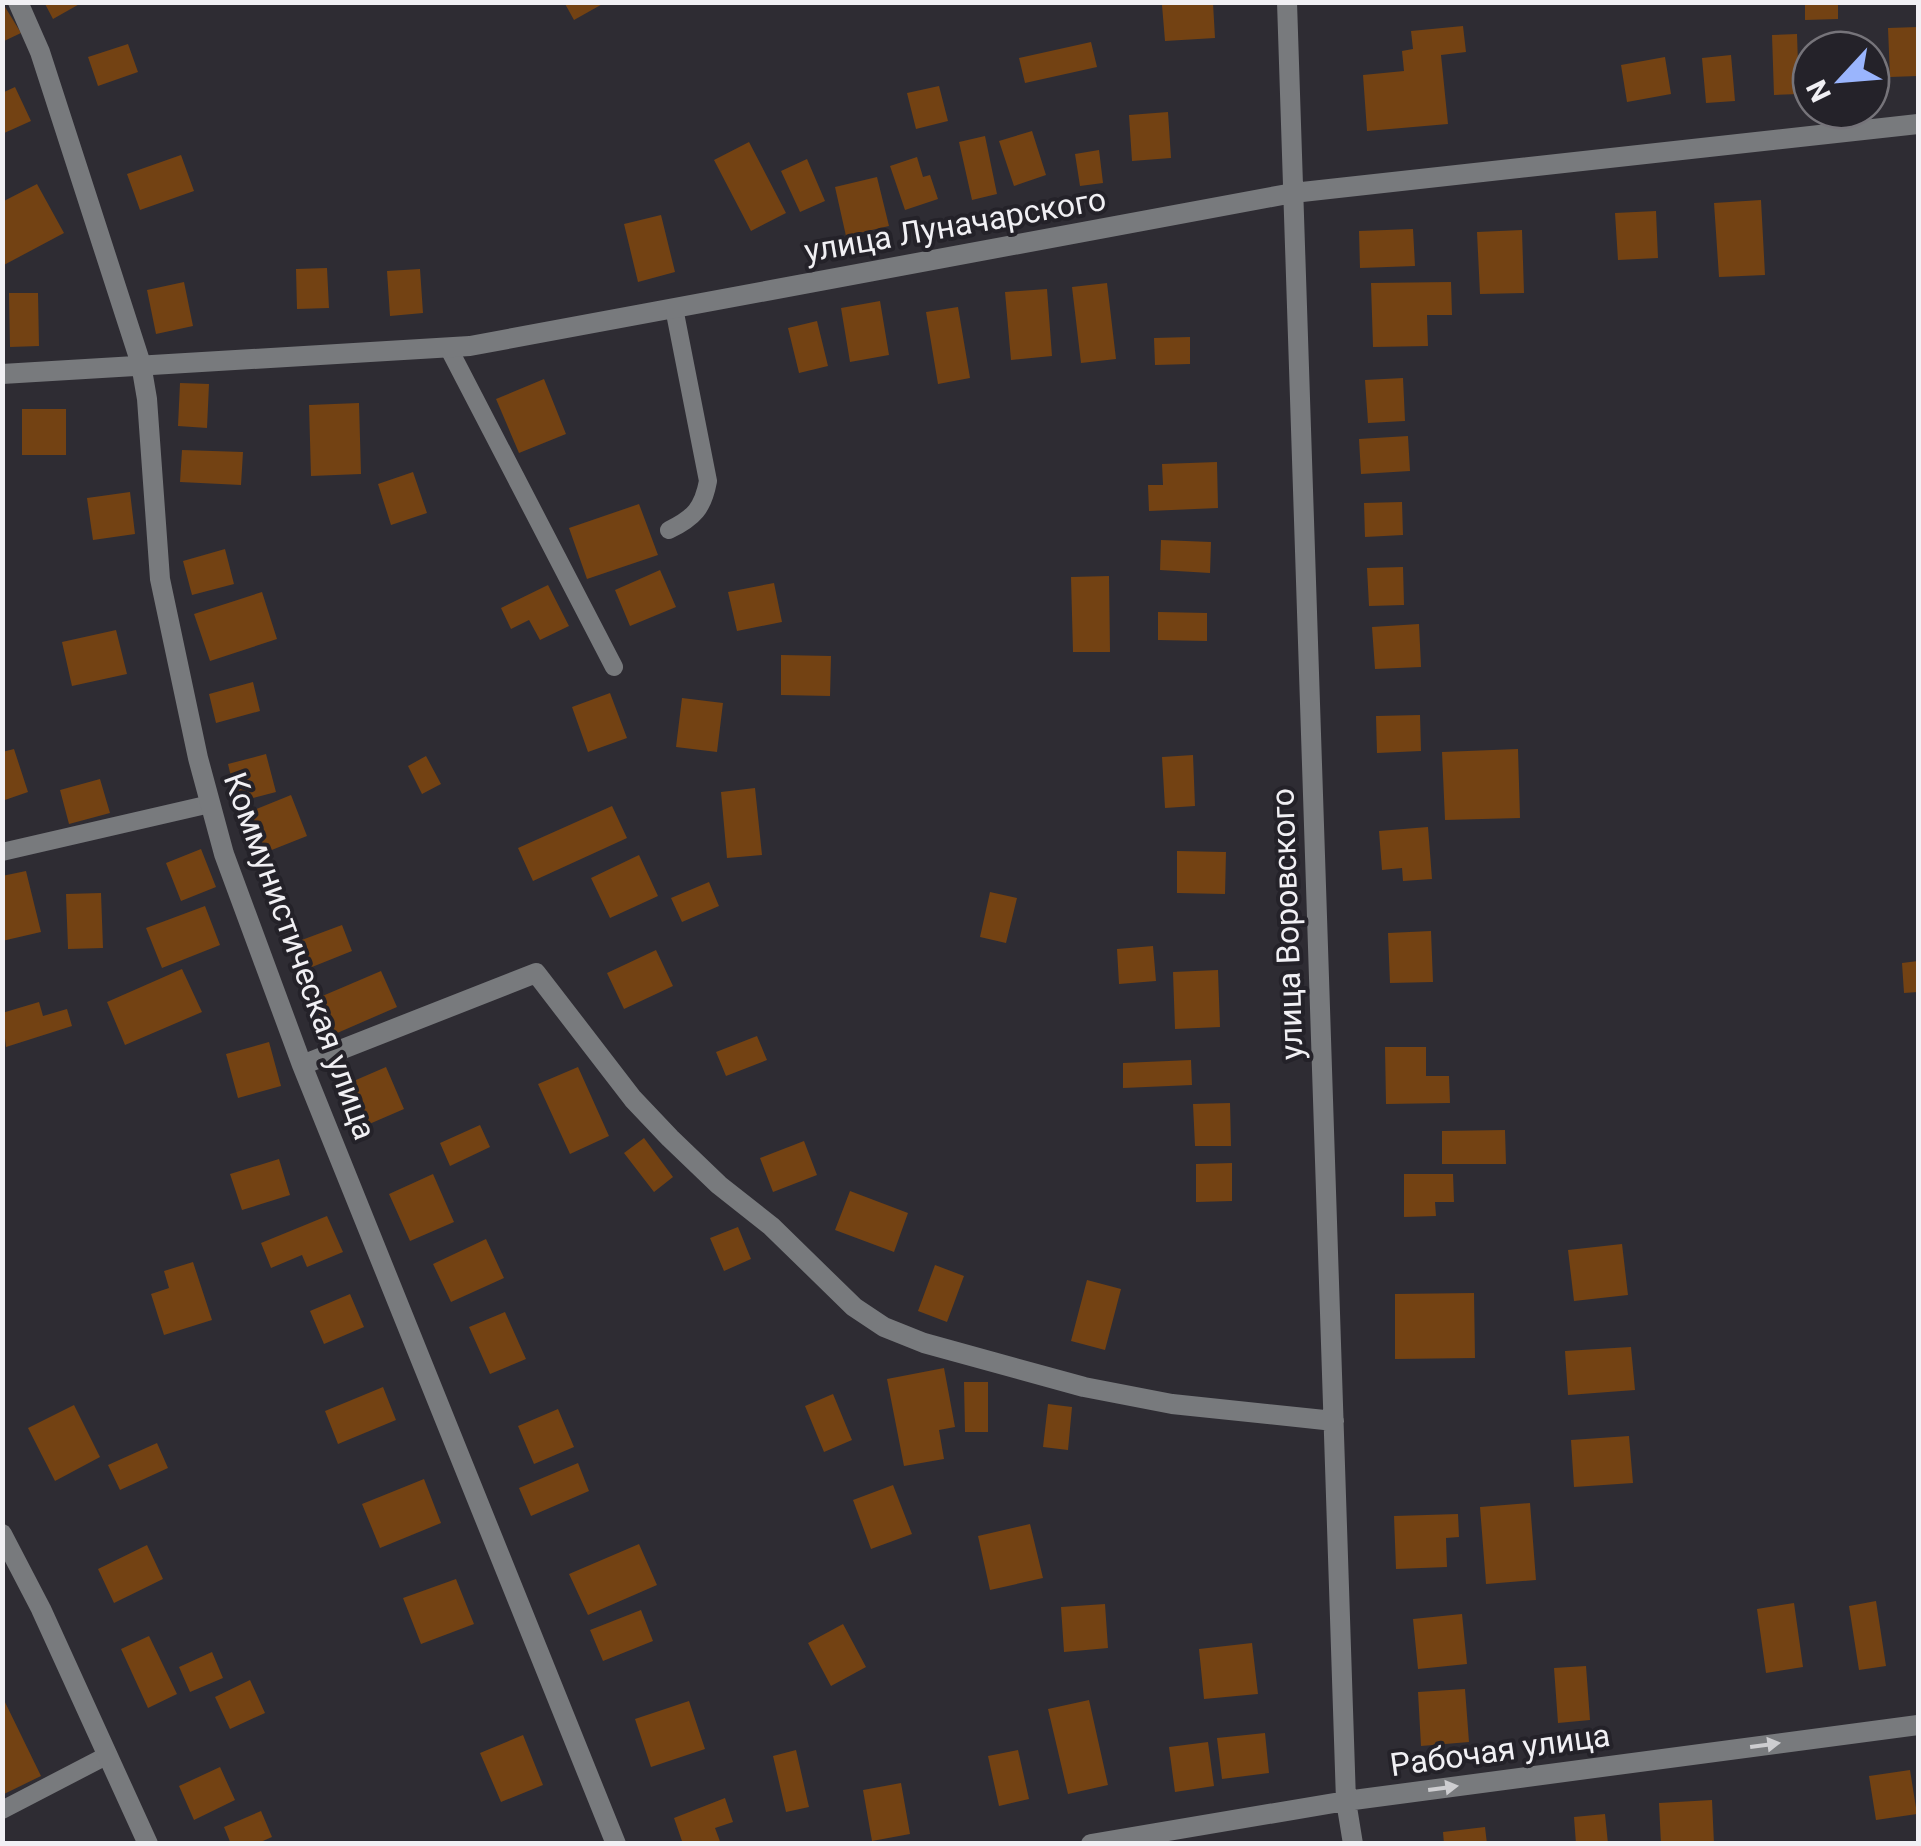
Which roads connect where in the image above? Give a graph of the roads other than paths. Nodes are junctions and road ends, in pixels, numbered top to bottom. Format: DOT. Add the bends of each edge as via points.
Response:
graph roads {
  1 [pos="18,2"];
  2 [pos="1287,2"];
  3 [pos="1918,124"];
  4 [pos="1292,194"];
  5 [pos="674,308"];
  6 [pos="448,347"];
  7 [pos="141,364"];
  8 [pos="2,374"];
  9 [pos="669,530"];
  10 [pos="614,668"];
  11 [pos="210,804"];
  12 [pos="2,852"];
  13 [pos="302,1065"];
  14 [pos="1334,1421"];
  15 [pos="2,1534"];
  16 [pos="1918,1724"];
  17 [pos="108,1755"];
  18 [pos="1346,1801"];
  19 [pos="2,1810"];
  20 [pos="148,1844"];
  21 [pos="616,1844"];
  22 [pos="1092,1844"];
  23 [pos="1352,1844"];
  1 -- 7 [label="street, Коммунистическая улица"];
  2 -- 4 [label="street, улица Воровского"];
  3 -- 4 [label="street, улица Луначарского"];
  4 -- 5 [label="street, улица Луначарского"];
  4 -- 14 [label="street, улица Воровского"];
  5 -- 6 [label="street, улица Луначарского"];
  5 -- 9 [label="lane" via="708,481 701,509"];
  6 -- 7 [label="street, улица Луначарского"];
  6 -- 10 [label="lane"];
  7 -- 8 [label="street, улица Луначарского"];
  7 -- 11 [label="street, Коммунистическая улица" via="160,580"];
  11 -- 12 [label="lane"];
  11 -- 13 [label="street, Коммунистическая улица"];
  13 -- 14 [label="street" via="536,973 670,1138 884,1327 1084,1387"];
  13 -- 21 [label="street, Коммунистическая улица"];
  14 -- 18 [label="street, улица Воровского"];
  15 -- 17 [label="street"];
  18 -- 16 [label="street, Рабочая улица, one-way"];
  17 -- 19 [label="lane"];
  17 -- 20 [label="street"];
  18 -- 22 [label="street, Рабочая улица"];
  18 -- 23 [label="street, улица Воровского"];
}
